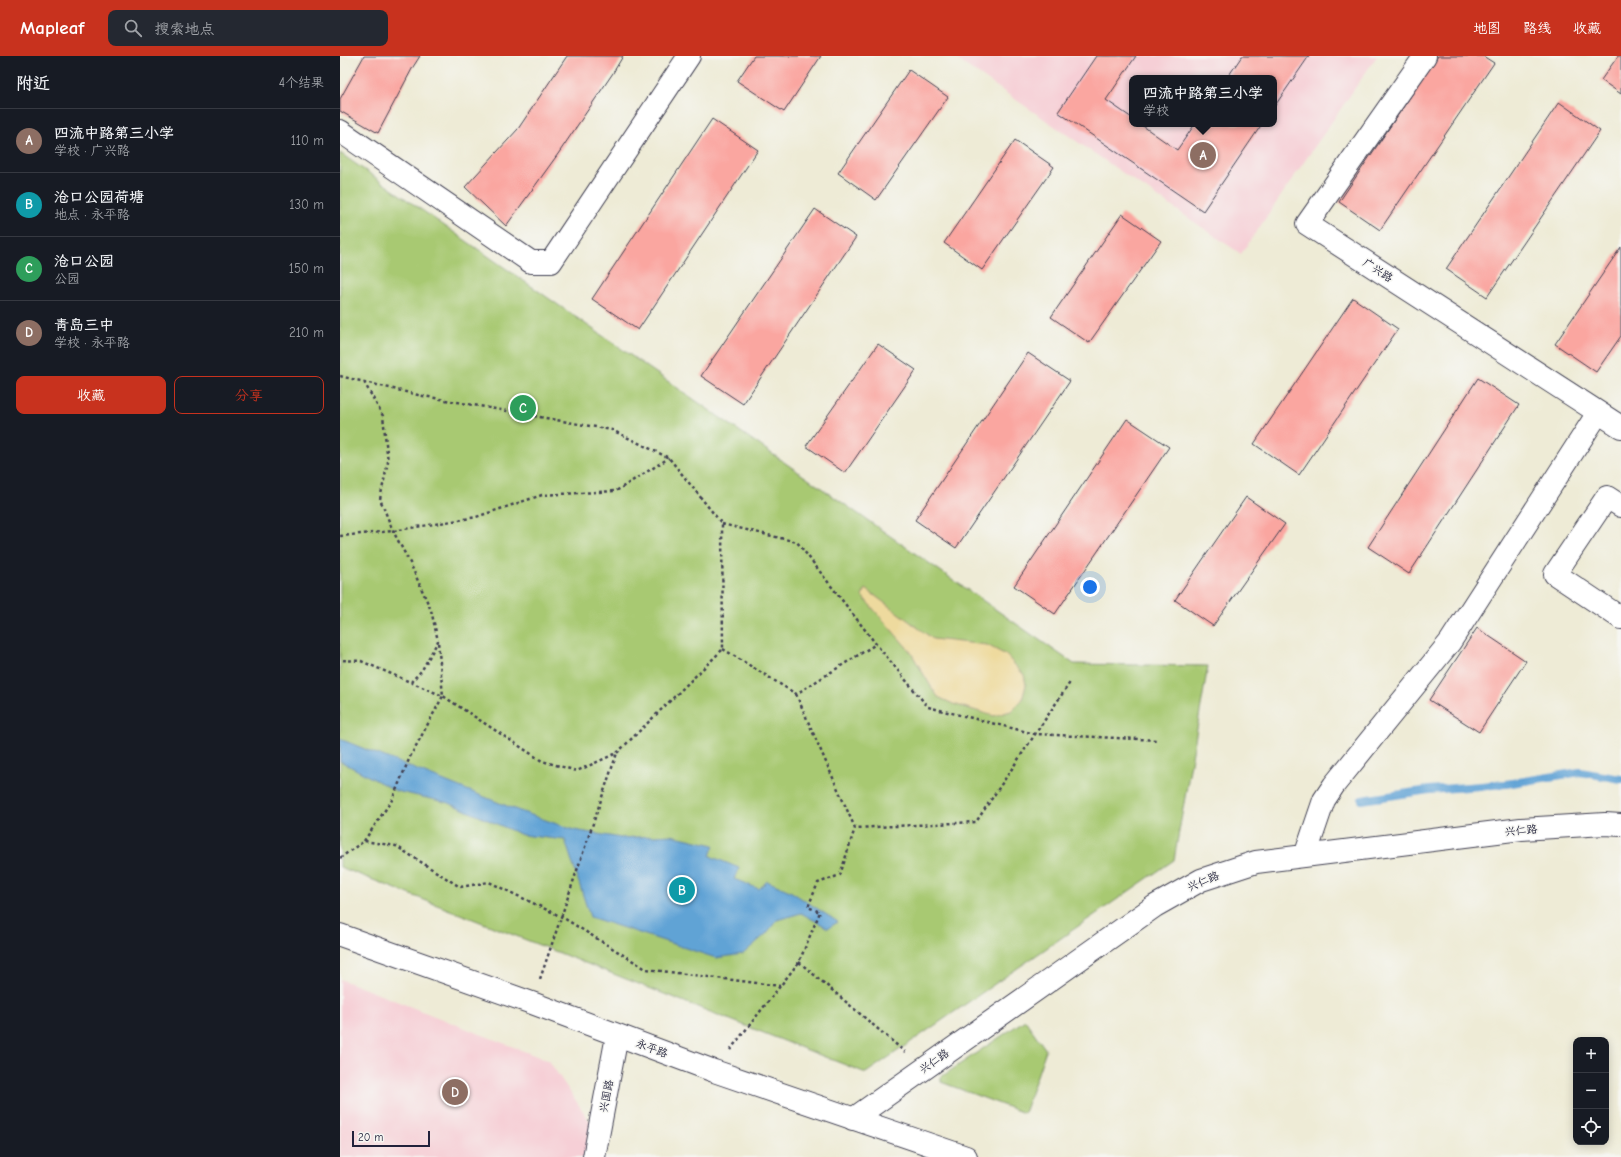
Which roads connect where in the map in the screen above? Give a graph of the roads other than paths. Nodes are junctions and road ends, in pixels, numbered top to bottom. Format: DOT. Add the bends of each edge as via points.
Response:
graph roads {
  1 [pos="689,56"];
  2 [pos="1425,56"];
  3 [pos="340,131"];
  4 [pos="1598,412"];
  5 [pos="1621,427"];
  6 [pos="1621,506"];
  7 [pos="1621,618"];
  8 [pos="1621,825"];
  9 [pos="1305,856"];
  10 [pos="340,935"];
  11 [pos="617,1036"];
  12 [pos="853,1119"];
  13 [pos="594,1157"];
  14 [pos="966,1157"];
  1 -- 3 [label="street" via="551,262 531,262"];
  2 -- 4 [label="street, 广兴路" via="1307,224"];
  4 -- 5 [label="street, 广兴路"];
  4 -- 9 [label="street" via="1450,642 1324,800"];
  6 -- 7 [label="street" via="1607,497 1555,574"];
  8 -- 9 [label="street, 兴仁路" via="1520,829"];
  9 -- 12 [label="street, 兴仁路" via="1256,862 1201,880 1155,906"];
  10 -- 11 [label="street, 永平路"];
  11 -- 12 [label="street, 永平路"];
  11 -- 13 [label="street, 兴国路"];
  12 -- 14 [label="street, 永平路"];
}
